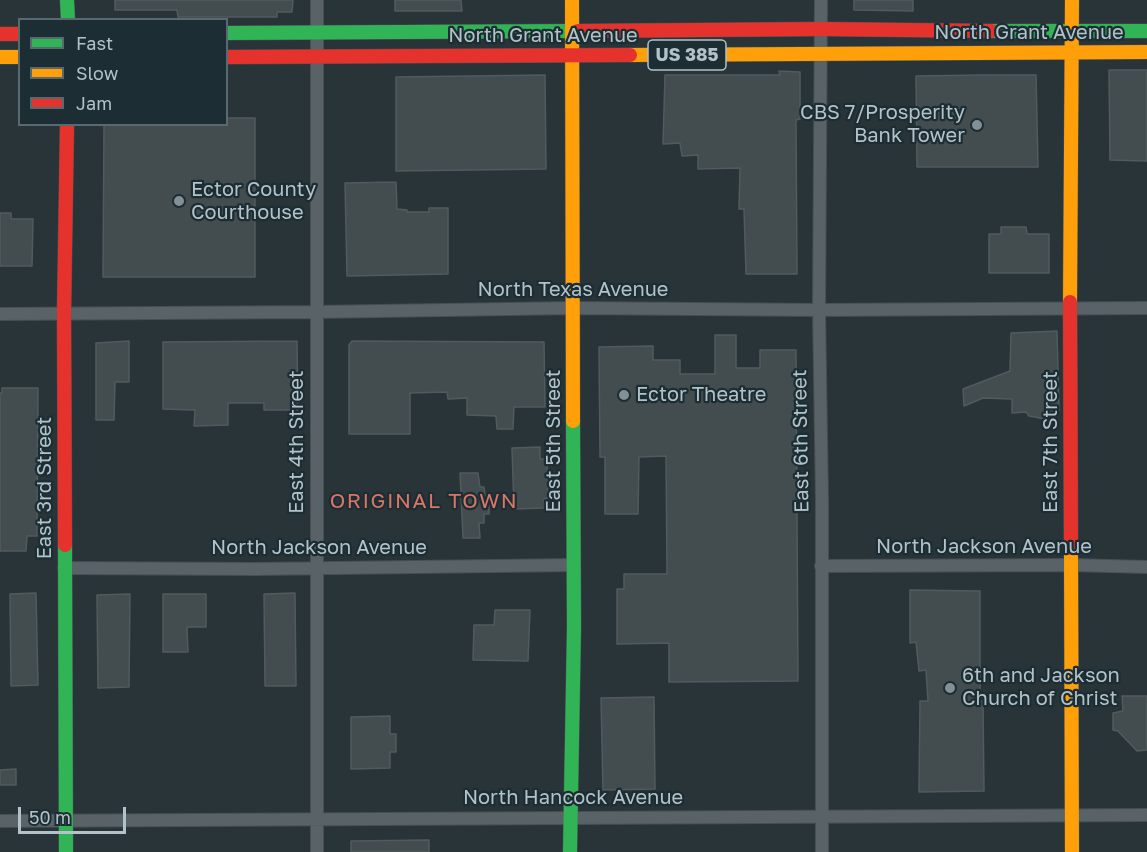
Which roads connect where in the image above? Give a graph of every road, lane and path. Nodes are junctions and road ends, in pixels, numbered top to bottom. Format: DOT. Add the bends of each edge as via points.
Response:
graph roads {
  1 [pos="67,0"];
  2 [pos="317,0"];
  3 [pos="572,0"];
  4 [pos="821,0"];
  5 [pos="1072,0"];
  6 [pos="68,18"];
  7 [pos="822,29"];
  8 [pos="573,31"];
  9 [pos="1147,31"];
  10 [pos="1072,32"];
  11 [pos="228,33"];
  12 [pos="317,33"];
  13 [pos="0,34"];
  14 [pos="18,34"];
  15 [pos="1147,52"];
  16 [pos="1072,53"];
  17 [pos="821,54"];
  18 [pos="573,55"];
  19 [pos="317,56"];
  20 [pos="0,57"];
  21 [pos="18,57"];
  22 [pos="228,57"];
  23 [pos="67,126"];
  24 [pos="573,308"];
  25 [pos="1070,308"];
  26 [pos="1147,308"];
  27 [pos="819,310"];
  28 [pos="316,312"];
  29 [pos="0,314"];
  30 [pos="64,314"];
  31 [pos="574,565"];
  32 [pos="821,566"];
  33 [pos="1071,566"];
  34 [pos="316,567"];
  35 [pos="1147,567"];
  36 [pos="64,568"];
  37 [pos="1072,815"];
  38 [pos="1147,815"];
  39 [pos="822,816"];
  40 [pos="570,817"];
  41 [pos="317,819"];
  42 [pos="65,820"];
  43 [pos="0,821"];
  44 [pos="66,852"];
  45 [pos="317,852"];
  46 [pos="570,852"];
  47 [pos="822,852"];
  48 [pos="1072,852"];
  1 -- 6 [label="street"];
  2 -- 12 [label="street, East 4th Street"];
  3 -- 8 [label="street, East 5th Street"];
  4 -- 7 [label="street, East 6th Street"];
  5 -- 10 [label="street, East 7th Street"];
  7 -- 8 [label="street, North Grant Avenue / US 385"];
  7 -- 10 [label="street, North Grant Avenue / US 385"];
  7 -- 17 [label="street, East 6th Street"];
  8 -- 12 [label="street, North Grant Avenue / US 385"];
  8 -- 18 [label="street, East 5th Street"];
  9 -- 10 [label="street, North Grant Avenue / US 385"];
  10 -- 16 [label="street, East 7th Street"];
  11 -- 12 [label="street, North Grant Avenue / US 385"];
  12 -- 19 [label="street, East 4th Street"];
  13 -- 14 [label="street"];
  15 -- 16 [label="street, North Grant Avenue / US 385"];
  16 -- 17 [label="street, North Grant Avenue / US 385"];
  16 -- 25 [label="street, East 7th Street"];
  17 -- 18 [label="street, North Grant Avenue / US 385"];
  17 -- 27 [label="street, East 6th Street"];
  18 -- 19 [label="street, North Grant Avenue / US 385"];
  18 -- 24 [label="street, East 5th Street"];
  19 -- 22 [label="street, North Grant Avenue / US 385"];
  19 -- 28 [label="street, East 4th Street"];
  20 -- 21 [label="street"];
  23 -- 30 [label="street, East 3rd Street"];
  24 -- 27 [label="street, North Texas Avenue"];
  24 -- 28 [label="street, North Texas Avenue"];
  24 -- 31 [label="street, East 5th Street"];
  25 -- 26 [label="street, North Texas Avenue"];
  25 -- 27 [label="street, North Texas Avenue"];
  25 -- 33 [label="street, East 7th Street"];
  27 -- 32 [label="street, East 6th Street"];
  28 -- 30 [label="street, North Texas Avenue"];
  28 -- 34 [label="street, East 4th Street"];
  29 -- 30 [label="street, North Texas Avenue"];
  30 -- 36 [label="street, East 3rd Street"];
  31 -- 34 [label="street, North Jackson Avenue"];
  31 -- 40 [label="street, East 5th Street"];
  32 -- 33 [label="street, North Jackson Avenue"];
  32 -- 39 [label="street, East 6th Street"];
  33 -- 35 [label="street, North Jackson Avenue"];
  33 -- 37 [label="street, East 7th Street"];
  34 -- 36 [label="street, North Jackson Avenue"];
  34 -- 41 [label="street, East 4th Street"];
  36 -- 42 [label="street, East 3rd Street"];
  37 -- 38 [label="street, North Hancock Avenue"];
  37 -- 39 [label="street, North Hancock Avenue"];
  37 -- 48 [label="street, East 7th Street"];
  39 -- 40 [label="street, North Hancock Avenue"];
  39 -- 47 [label="street, East 6th Street"];
  40 -- 41 [label="street, North Hancock Avenue"];
  40 -- 46 [label="street, East 5th Street"];
  41 -- 42 [label="street, North Hancock Avenue"];
  41 -- 45 [label="street, East 4th Street"];
  42 -- 43 [label="street, North Hancock Avenue"];
  42 -- 44 [label="street, East 3rd Street"];
}
